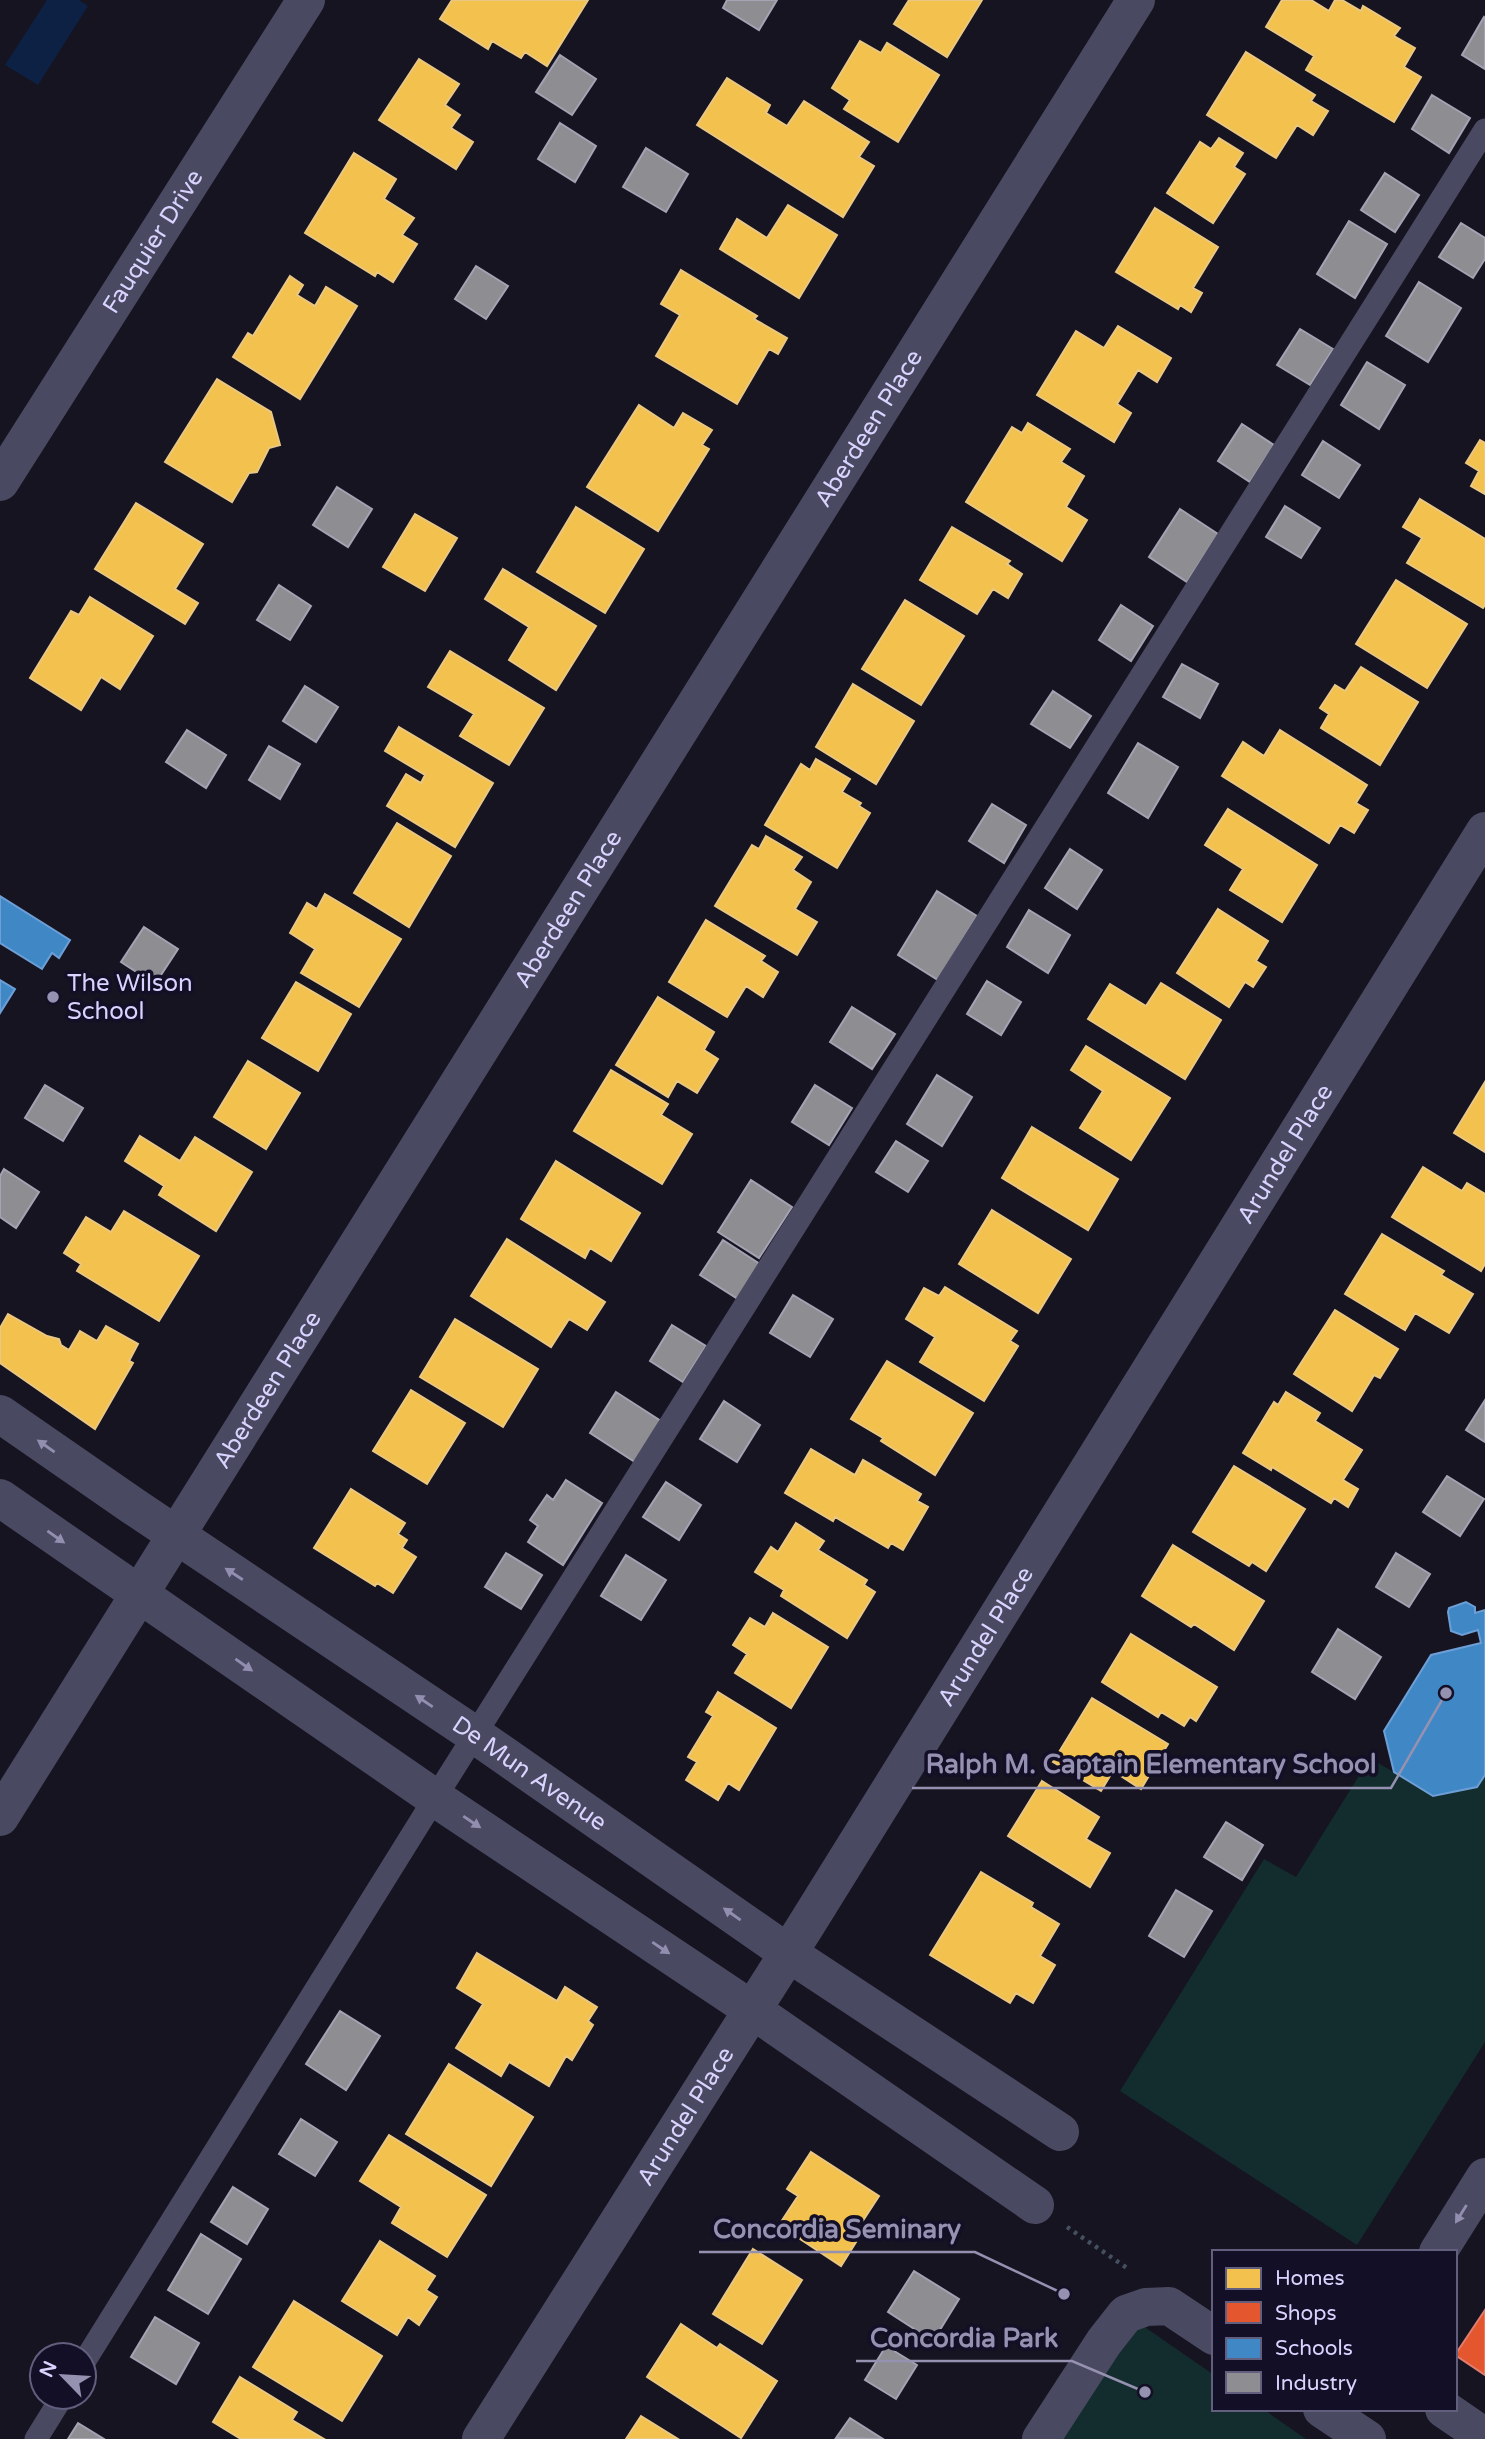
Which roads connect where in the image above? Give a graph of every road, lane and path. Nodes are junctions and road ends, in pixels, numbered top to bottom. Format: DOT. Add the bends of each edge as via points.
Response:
graph roads {
  1 [pos="306,0"];
  2 [pos="1136,0"];
  3 [pos="1485,130"];
  4 [pos="0,482"];
  5 [pos="1485,831"];
  6 [pos="0,1414"];
  7 [pos="0,1498"];
  8 [pos="177,1536"];
  9 [pos="140,1594"];
  10 [pos="475,1735"];
  11 [pos="435,1798"];
  12 [pos="0,1817"];
  13 [pos="788,1953"];
  14 [pos="751,2009"];
  15 [pos="1060,2132"];
  16 [pos="1485,2177"];
  17 [pos="1035,2205"];
  18 [pos="1439,2250"];
  19 [pos="1169,2305"];
  20 [pos="1212,2335"];
  21 [pos="97,2341"];
  22 [pos="53,2411"];
  23 [pos="1447,2411"];
  24 [pos="1332,2412"];
  25 [pos="1485,2437"];
  26 [pos="36,2439"];
  27 [pos="481,2439"];
  28 [pos="1041,2439"];
  29 [pos="1367,2439"];
  1 -- 4 [label="street, Fauquier Drive"];
  2 -- 8 [label="street, Aberdeen Place"];
  3 -- 10 [label="lane"];
  5 -- 13 [label="street, Arundel Place"];
  8 -- 6 [label="street, De Mun Avenue, one-way"];
  7 -- 9 [label="street, one-way"];
  8 -- 9 [label="street, Aberdeen Place"];
  10 -- 8 [label="street, De Mun Avenue, one-way"];
  9 -- 11 [label="street, one-way"];
  9 -- 12 [label="street, Aberdeen Place"];
  10 -- 11 [label="lane"];
  13 -- 10 [label="street, De Mun Avenue, one-way"];
  11 -- 14 [label="street, one-way"];
  11 -- 21 [label="lane"];
  13 -- 14 [label="street, Arundel Place"];
  13 -- 15 [label="street, De Mun Avenue"];
  14 -- 17 [label="street"];
  14 -- 27 [label="street, Arundel Place"];
  16 -- 18 [label="street, one-way"];
  17 -- 19 [label="path" via="1137,2275"];
  19 -- 20 [label="street"];
  19 -- 28 [label="street" via="1126,2314"];
  22 -- 26 [label="lane"];
  23 -- 25 [label="street"];
  24 -- 29 [label="street"];
}
